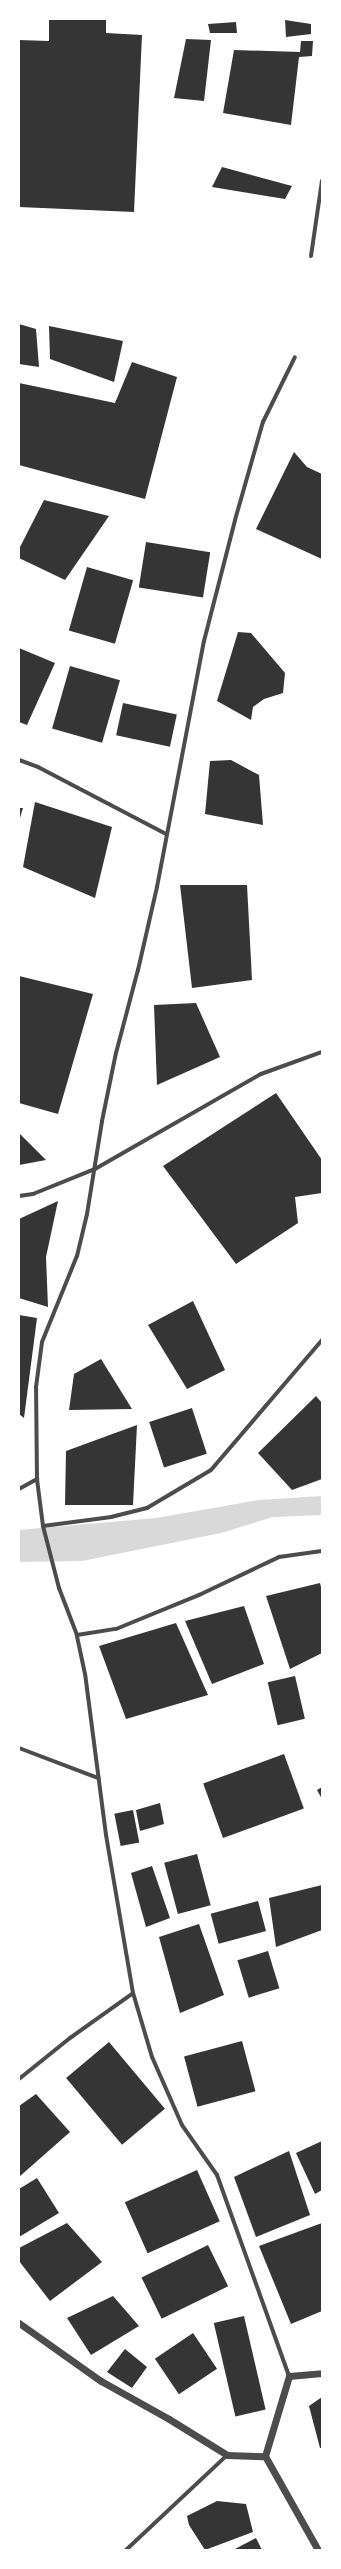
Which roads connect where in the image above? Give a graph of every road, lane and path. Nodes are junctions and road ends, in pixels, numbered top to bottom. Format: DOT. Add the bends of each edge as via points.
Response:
graph roads {
  1 [pos="322,181"];
  2 [pos="311,256"];
  3 [pos="295,357"];
  4 [pos="19,760"];
  5 [pos="166,834"];
  6 [pos="322,1052"];
  7 [pos="95,1169"];
  8 [pos="19,1196"];
  9 [pos="322,1340"];
  10 [pos="37,1479"];
  11 [pos="19,1489"];
  12 [pos="43,1526"];
  13 [pos="322,1551"];
  14 [pos="77,1635"];
  15 [pos="19,1748"];
  16 [pos="98,1778"];
  17 [pos="133,1993"];
  18 [pos="19,2079"];
  19 [pos="19,2323"];
  20 [pos="322,2373"];
  21 [pos="289,2376"];
  22 [pos="227,2455"];
  23 [pos="265,2456"];
  24 [pos="126,2550"];
  25 [pos="318,2550"];
  1 -- 2 [label="street"];
  3 -- 5 [label="street" via="263,422 235,520 204,641"];
  4 -- 5 [label="street" via="38,767"];
  5 -- 7 [label="street" via="157,887 116,1053"];
  6 -- 7 [label="street" via="261,1074"];
  7 -- 8 [label="street" via="33,1194"];
  7 -- 10 [label="street" via="88,1214 77,1256 42,1342 36,1387"];
  9 -- 12 [label="street" via="211,1470 147,1508 111,1517"];
  10 -- 11 [label="street"];
  10 -- 12 [label="street"];
  12 -- 14 [label="street" via="59,1588"];
  13 -- 14 [label="street" via="279,1557 199,1595 116,1629"];
  14 -- 16 [label="street" via="85,1674"];
  15 -- 16 [label="street"];
  16 -- 17 [label="street" via="121,1933"];
  17 -- 18 [label="street" via="70,2038"];
  17 -- 21 [label="street" via="152,2058 182,2125 217,2175"];
  19 -- 22 [label="street" via="101,2381"];
  20 -- 21 [label="street"];
  21 -- 23 [label="street"];
  22 -- 23 [label="street"];
  22 -- 24 [label="street"];
  23 -- 25 [label="street"];
}
